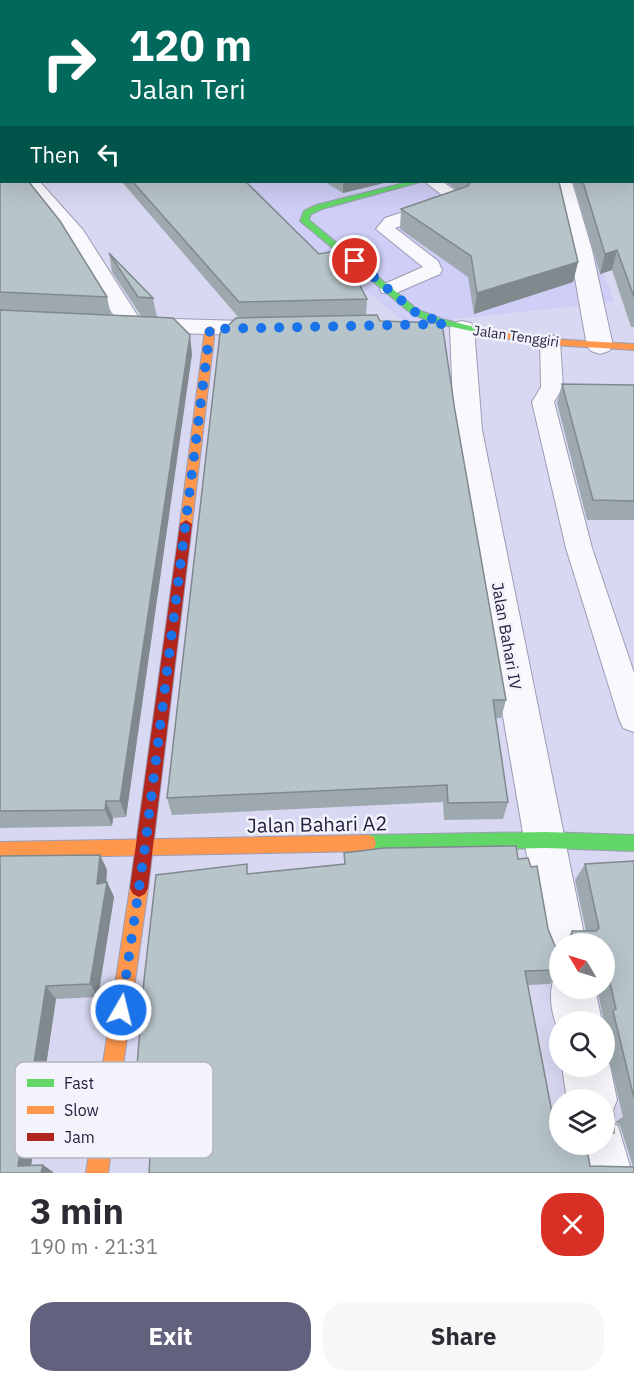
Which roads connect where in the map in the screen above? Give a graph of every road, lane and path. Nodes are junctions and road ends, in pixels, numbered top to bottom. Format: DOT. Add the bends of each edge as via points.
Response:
graph roads {
  1 [pos="31,183"];
  2 [pos="412,183"];
  3 [pos="435,183"];
  4 [pos="562,183"];
  5 [pos="389,289"];
  6 [pos="400,325"];
  7 [pos="454,326"];
  8 [pos="269,328"];
  9 [pos="210,329"];
  10 [pos="550,341"];
  11 [pos="600,346"];
  12 [pos="634,347"];
  13 [pos="634,719"];
  14 [pos="545,840"];
  15 [pos="634,843"];
  16 [pos="145,847"];
  17 [pos="0,850"];
  18 [pos="562,933"];
  19 [pos="113,1062"];
  20 [pos="602,1155"];
  21 [pos="99,1158"];
  22 [pos="97,1173"];
  23 [pos="606,1173"];
  1 -- 9 [label="street" via="75,235 119,324"];
  2 -- 5 [label="street, Jalan Tenggiri" via="319,207 307,213 304,220"];
  3 -- 5 [label="lane" via="459,198 391,222 385,229 432,265 433,270"];
  4 -- 11 [label="street" via="581,250"];
  5 -- 7 [label="street, Jalan Tenggiri" via="415,312"];
  6 -- 7 [label="street"];
  7 -- 10 [label="street, Jalan Tenggiri"];
  7 -- 14 [label="street, Jalan Bahari IV" via="468,430"];
  8 -- 9 [label="street"];
  9 -- 16 [label="street"];
  10 -- 11 [label="street, Jalan Tenggiri"];
  10 -- 13 [label="lane" via="552,387 543,402 579,548"];
  11 -- 12 [label="street, Jalan Tenggiri"];
  14 -- 15 [label="street, Jalan Bahari A2"];
  14 -- 16 [label="street, Jalan Bahari A2"];
  14 -- 18 [label="street, Jalan Bahari IV"];
  16 -- 17 [label="street, Jalan Bahari A2"];
  16 -- 19 [label="street"];
  20 -- 23 [label="street"];
  21 -- 22 [label="street"];
}
